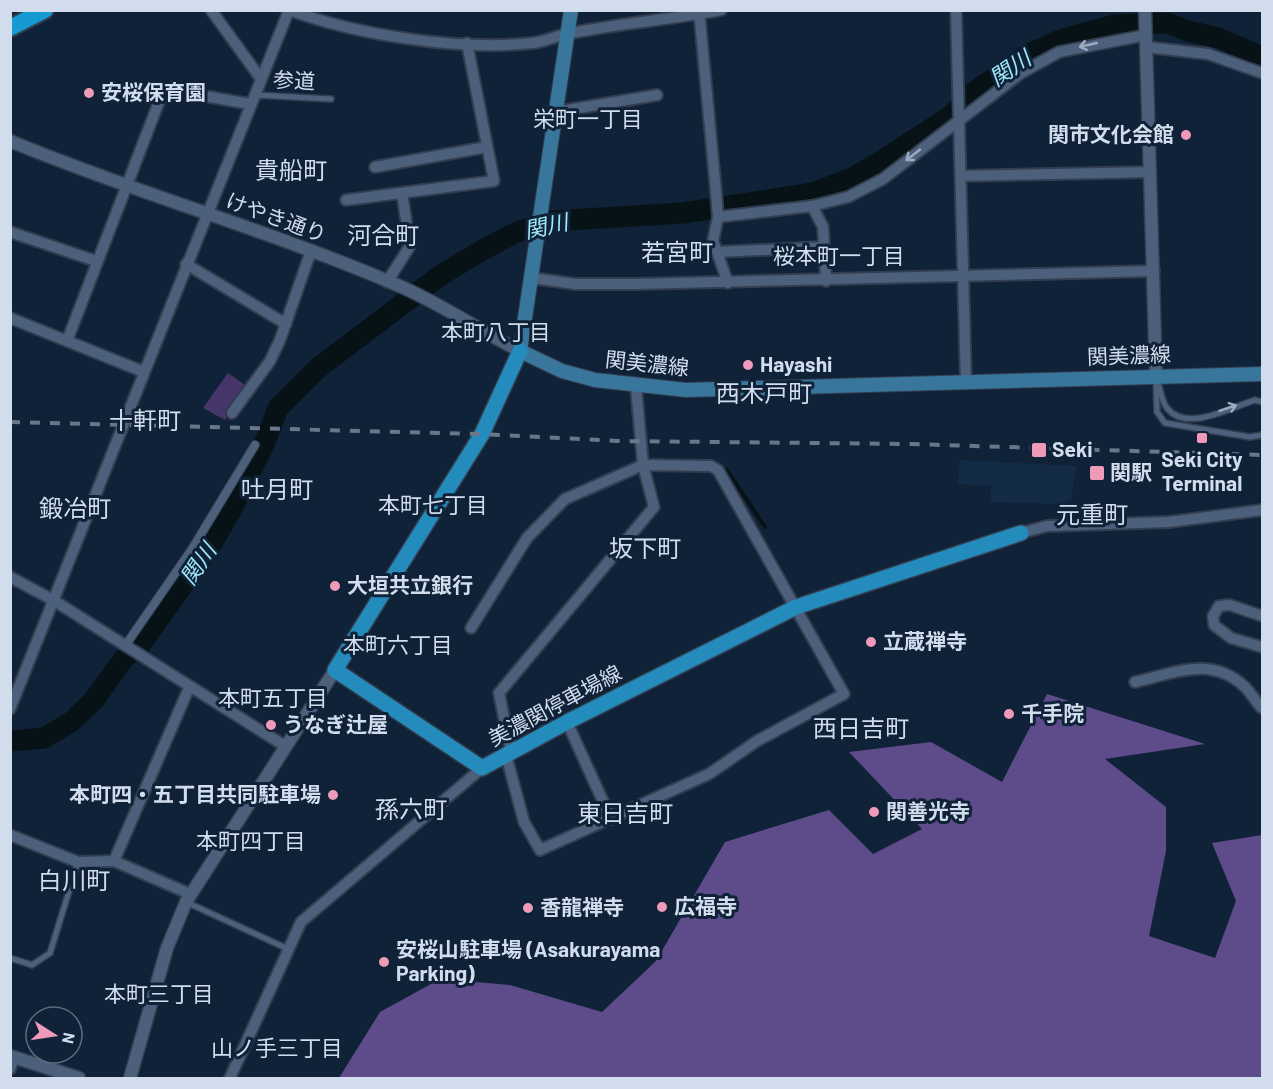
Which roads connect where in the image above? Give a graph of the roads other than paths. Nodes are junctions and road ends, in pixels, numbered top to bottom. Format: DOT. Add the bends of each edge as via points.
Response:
graph roads {
  1 [pos="45,10"];
  2 [pos="211,10"];
  3 [pos="571,10"];
  4 [pos="721,10"];
  5 [pos="956,10"];
  6 [pos="1145,10"];
  7 [pos="289,11"];
  8 [pos="699,13"];
  9 [pos="10,28"];
  10 [pos="567,34"];
  11 [pos="1146,41"];
  12 [pos="467,43"];
  13 [pos="1263,73"];
  14 [pos="261,79"];
  15 [pos="657,95"];
  16 [pos="252,99"];
  17 [pos="331,99"];
  18 [pos="555,112"];
  19 [pos="959,118"];
  20 [pos="10,141"];
  21 [pos="487,147"];
  22 [pos="375,167"];
  23 [pos="1150,172"];
  24 [pos="961,176"];
  25 [pos="126,186"];
  26 [pos="402,193"];
  27 [pos="346,200"];
  28 [pos="812,206"];
  29 [pos="206,213"];
  30 [pos="718,216"];
  31 [pos="10,232"];
  32 [pos="824,247"];
  33 [pos="310,251"];
  34 [pos="717,252"];
  35 [pos="96,261"];
  36 [pos="186,264"];
  37 [pos="1154,271"];
  38 [pos="963,277"];
  39 [pos="532,278"];
  40 [pos="826,281"];
  41 [pos="387,282"];
  42 [pos="728,283"];
  43 [pos="10,318"];
  44 [pos="26,324"];
  45 [pos="286,324"];
  46 [pos="10,328"];
  47 [pos="67,341"];
  48 [pos="520,351"];
  49 [pos="144,372"];
  50 [pos="1263,374"];
  51 [pos="1156,376"];
  52 [pos="966,383"];
  53 [pos="636,387"];
  54 [pos="1263,402"];
  55 [pos="232,413"];
  56 [pos="1263,435"];
  57 [pos="255,445"];
  58 [pos="644,465"];
  59 [pos="1263,510"];
  60 [pos="1021,532"];
  61 [pos="10,577"];
  62 [pos="53,600"];
  63 [pos="796,607"];
  64 [pos="1263,616"];
  65 [pos="471,628"];
  66 [pos="125,647"];
  67 [pos="1263,647"];
  68 [pos="335,670"];
  69 [pos="1135,682"];
  70 [pos="189,688"];
  71 [pos="1263,708"];
  72 [pos="10,709"];
  73 [pos="567,722"];
  74 [pos="285,746"];
  75 [pos="509,754"];
  76 [pos="482,768"];
  77 [pos="611,819"];
  78 [pos="10,835"];
  79 [pos="114,861"];
  80 [pos="78,862"];
  81 [pos="188,898"];
  82 [pos="288,949"];
  83 [pos="10,958"];
  84 [pos="12,1061"];
  85 [pos="79,1078"];
  86 [pos="130,1078"];
  87 [pos="230,1078"];
  1 -- 9 [label="highway"];
  2 -- 14 [label="street"];
  3 -- 10 [label="main road"];
  4 -- 8 [label="street"];
  5 -- 19 [label="street"];
  6 -- 11 [label="street"];
  7 -- 12 [label="street" via="406,39"];
  7 -- 14 [label="street"];
  8 -- 10 [label="street"];
  8 -- 30 [label="street"];
  10 -- 12 [label="street" via="534,43"];
  10 -- 18 [label="main road"];
  11 -- 13 [label="street" via="1208,54"];
  11 -- 19 [label="street, one-way" via="1059,52 1021,73"];
  11 -- 23 [label="street"];
  12 -- 21 [label="street"];
  14 -- 16 [label="street"];
  15 -- 18 [label="street"];
  16 -- 17 [label="lane, 参道"];
  16 -- 25 [label="street" via="162,94"];
  16 -- 29 [label="street"];
  18 -- 39 [label="main road"];
  19 -- 24 [label="street"];
  19 -- 28 [label="street, one-way" via="882,179 848,197"];
  20 -- 25 [label="street, けやき通り"];
  21 -- 22 [label="street"];
  21 -- 26 [label="street" via="494,181"];
  23 -- 24 [label="street"];
  23 -- 37 [label="street"];
  24 -- 38 [label="street"];
  25 -- 29 [label="street, けやき通り"];
  25 -- 35 [label="street"];
  26 -- 27 [label="street"];
  26 -- 41 [label="street" via="410,246"];
  28 -- 30 [label="street"];
  28 -- 32 [label="street" via="823,227"];
  29 -- 33 [label="street, けやき通り"];
  29 -- 36 [label="street"];
  30 -- 34 [label="street" via="713,241"];
  31 -- 35 [label="street"];
  32 -- 34 [label="street"];
  32 -- 40 [label="street"];
  33 -- 41 [label="street, けやき通り"];
  33 -- 45 [label="street"];
  34 -- 42 [label="street"];
  35 -- 47 [label="street"];
  36 -- 45 [label="street"];
  36 -- 49 [label="street"];
  37 -- 38 [label="street"];
  37 -- 51 [label="street"];
  38 -- 40 [label="street"];
  38 -- 52 [label="street"];
  39 -- 42 [label="street" via="575,284"];
  39 -- 48 [label="main road"];
  40 -- 42 [label="street"];
  41 -- 48 [label="street, けやき通り"];
  43 -- 44 [label="street"];
  44 -- 46 [label="street"];
  44 -- 47 [label="street"];
  45 -- 55 [label="street" via="270,361"];
  47 -- 49 [label="street"];
  48 -- 53 [label="main road, 関美濃線" via="562,371"];
  48 -- 68 [label="main road" via="482,434"];
  49 -- 62 [label="street"];
  50 -- 51 [label="main road, 関美濃線"];
  51 -- 52 [label="main road, 関美濃線"];
  51 -- 54 [label="lane, one-way" via="1167,408 1178,417 1192,420 1255,400"];
  51 -- 56 [label="lane" via="1157,412 1165,423 1250,437"];
  52 -- 53 [label="main road, 関美濃線" via="686,390"];
  53 -- 58 [label="street"];
  57 -- 66 [label="street" via="192,549"];
  58 -- 63 [label="street" via="711,466 718,470"];
  58 -- 65 [label="street" via="565,499 527,538"];
  58 -- 75 [label="street" via="654,507 499,693"];
  59 -- 60 [label="street" via="1169,522 1047,525"];
  60 -- 63 [label="main road, 美濃関停車場線"];
  61 -- 62 [label="street"];
  62 -- 66 [label="street"];
  62 -- 72 [label="street"];
  63 -- 73 [label="main road, 美濃関停車場線"];
  63 -- 77 [label="street" via="844,694 757,741 710,774"];
  64 -- 67 [label="street" via="1230,605 1219,606 1213,616 1214,626 1232,638"];
  66 -- 70 [label="street"];
  68 -- 74 [label="street"];
  68 -- 76 [label="main road, 美濃関停車場線"];
  69 -- 71 [label="street" via="1211,667 1227,673"];
  70 -- 74 [label="street"];
  70 -- 79 [label="street"];
  73 -- 75 [label="main road, 美濃関停車場線"];
  73 -- 77 [label="street"];
  74 -- 81 [label="street"];
  75 -- 76 [label="main road, 美濃関停車場線"];
  75 -- 77 [label="street" via="524,822 540,850"];
  76 -- 82 [label="street" via="316,907 301,922"];
  78 -- 80 [label="street"];
  79 -- 80 [label="street"];
  79 -- 81 [label="street"];
  80 -- 83 [label="lane" via="50,953 32,965"];
  81 -- 82 [label="lane"];
  81 -- 86 [label="street" via="167,948"];
  82 -- 87 [label="street"];
  84 -- 85 [label="street"];
}
